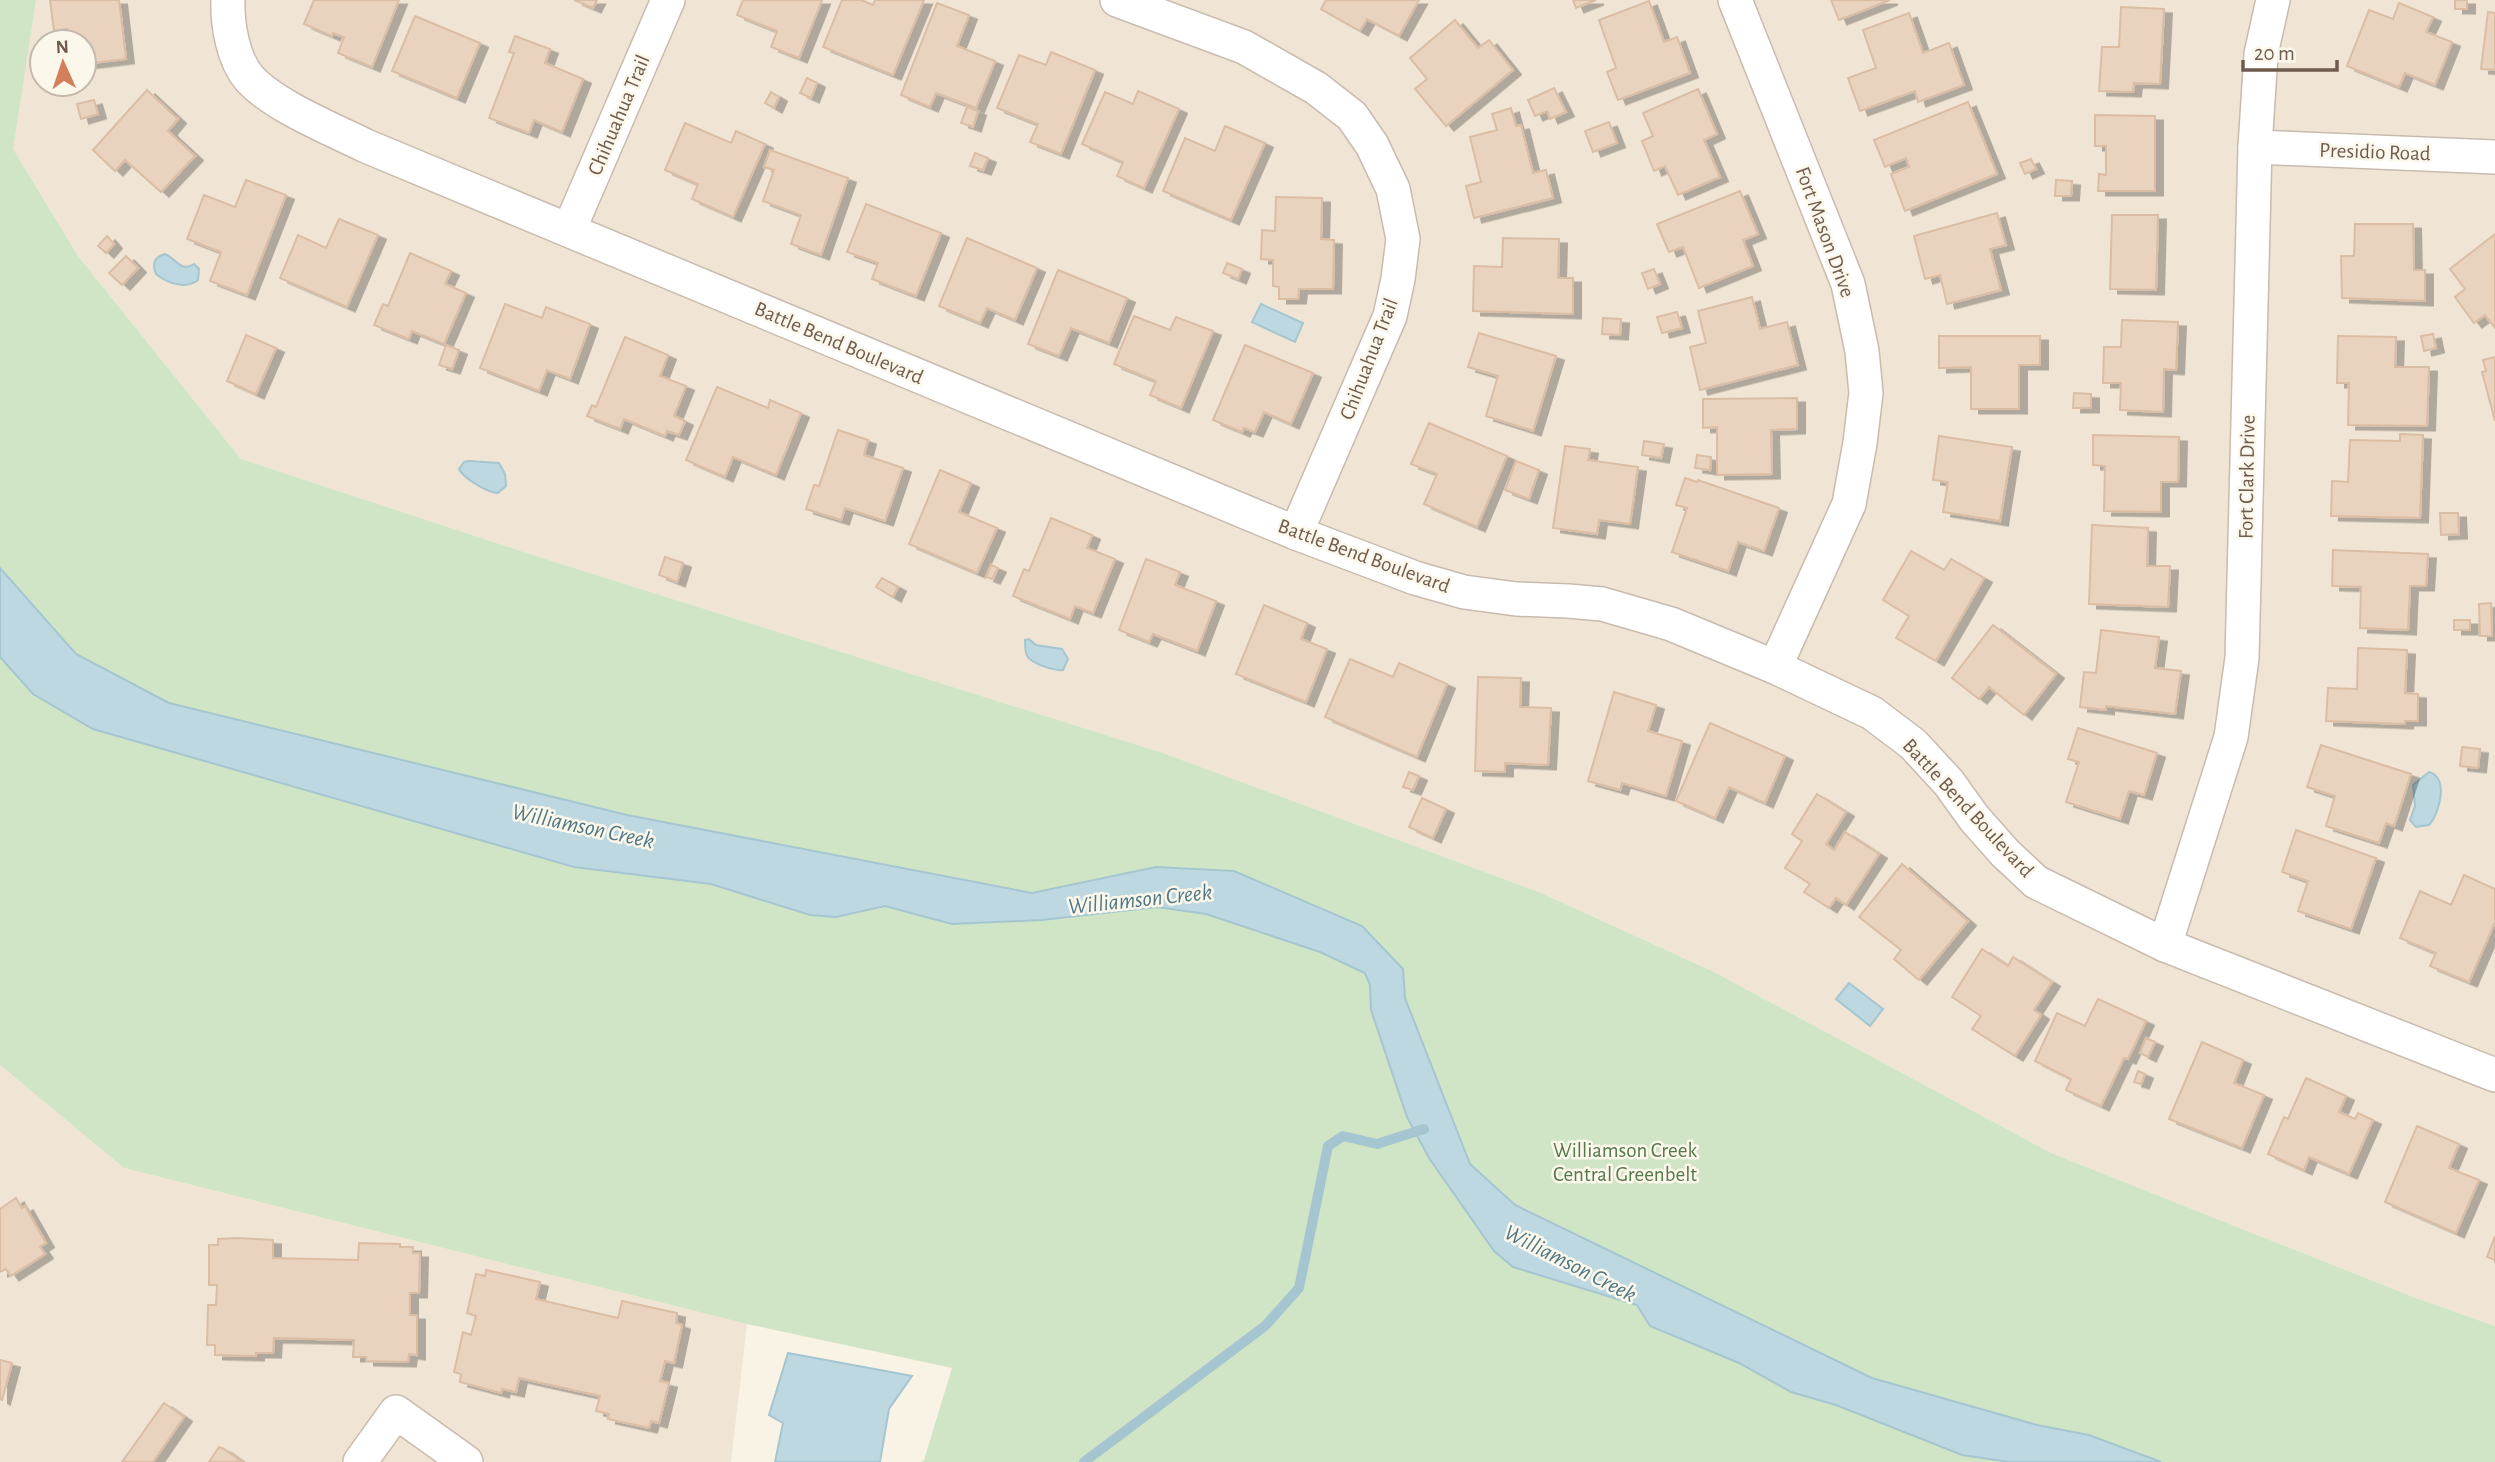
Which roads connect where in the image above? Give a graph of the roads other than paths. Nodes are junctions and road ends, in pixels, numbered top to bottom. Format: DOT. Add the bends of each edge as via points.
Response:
graph roads {
  1 [pos="668,0"];
  2 [pos="1117,0"];
  3 [pos="1735,0"];
  4 [pos="2273,0"];
  5 [pos="229,13"];
  6 [pos="2255,147"];
  7 [pos="2495,157"];
  8 [pos="569,230"];
  9 [pos="1296,533"];
  10 [pos="1775,667"];
  11 [pos="2165,945"];
  12 [pos="2495,1075"];
  13 [pos="360,1462"];
  14 [pos="466,1462"];
  1 -- 8 [label="street, Chihuahua Trail"];
  2 -- 9 [label="street, Chihuahua Trail" via="1244,47 1316,88 1352,116 1393,189 1403,239 1390,316"];
  3 -- 10 [label="street, Fort Mason Drive" via="1848,284 1866,393 1849,504"];
  4 -- 6 [label="street, Fort Clark Drive" via="2261,54"];
  5 -- 8 [label="street, Battle Bend Boulevard" via="237,54 248,77 273,99 366,146"];
  6 -- 7 [label="street, Presidio Road"];
  6 -- 11 [label="street, Fort Clark Drive" via="2242,658 2231,737"];
  8 -- 9 [label="street, Battle Bend Boulevard"];
  9 -- 10 [label="street, Battle Bend Boulevard" via="1464,592 1602,604 1671,624"];
  10 -- 11 [label="street, Battle Bend Boulevard" via="1872,713 1913,744 2005,853 2036,882"];
  11 -- 12 [label="street, Battle Bend Boulevard"];
  13 -- 14 [label="street" via="396,1412"];
}
